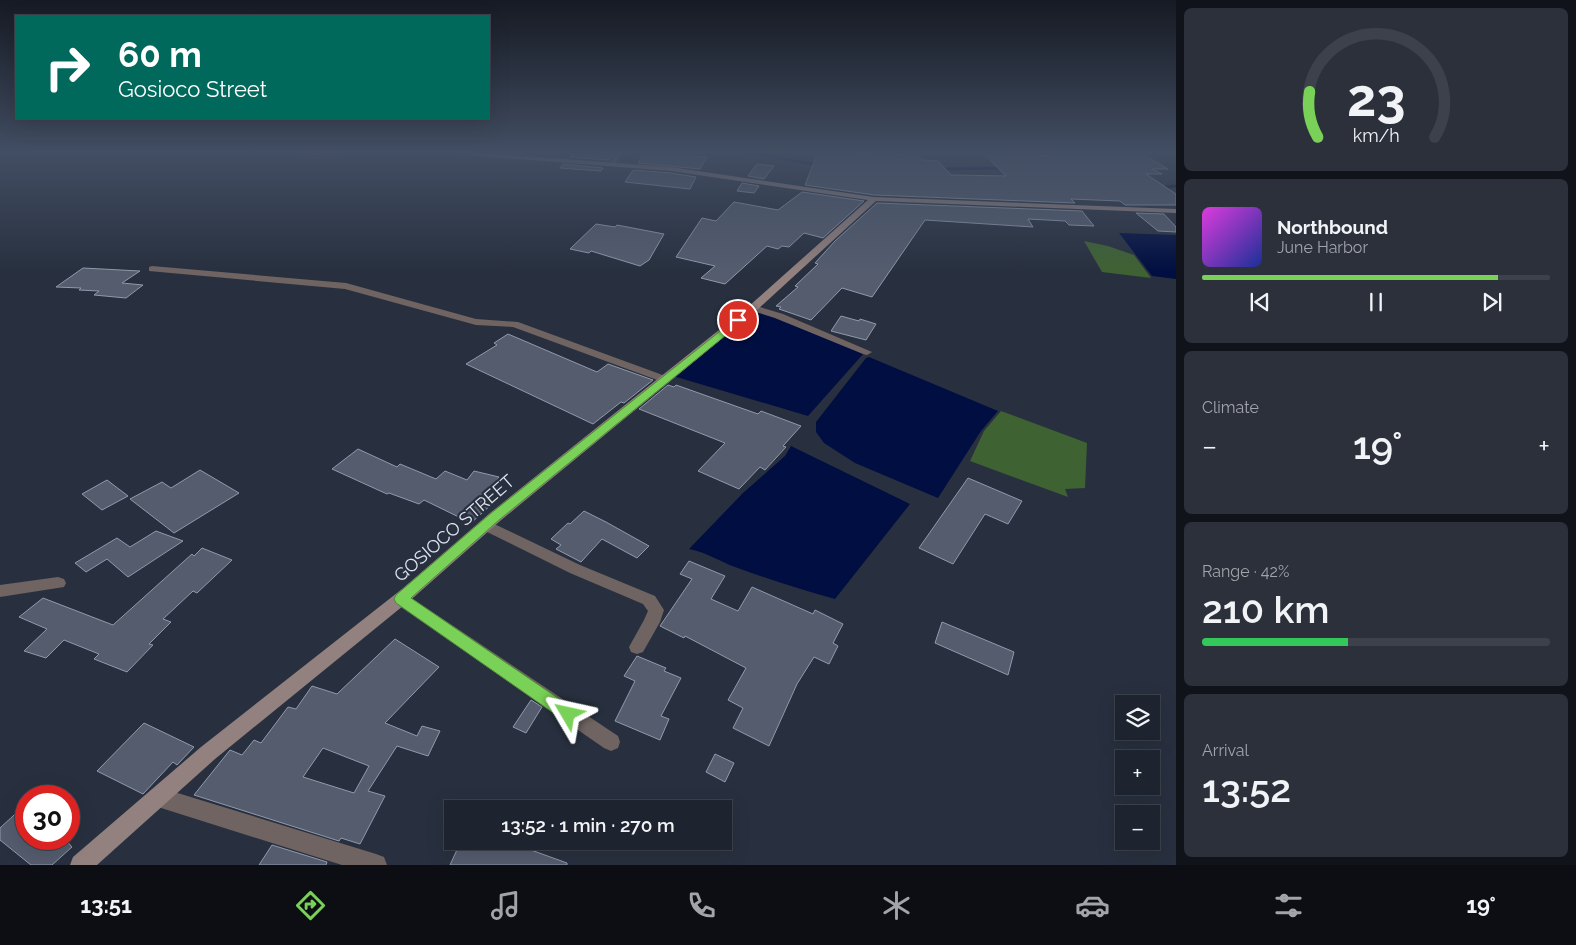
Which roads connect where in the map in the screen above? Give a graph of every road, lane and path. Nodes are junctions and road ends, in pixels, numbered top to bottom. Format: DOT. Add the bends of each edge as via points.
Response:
graph roads {
  1 [pos="827,191"];
  2 [pos="874,199"];
  3 [pos="1176,211"];
  4 [pos="152,269"];
  5 [pos="753,308"];
  6 [pos="867,352"];
  7 [pos="664,380"];
  8 [pos="486,525"];
  9 [pos="58,583"];
  10 [pos="0,591"];
  11 [pos="401,599"];
  12 [pos="637,647"];
  13 [pos="610,742"];
  14 [pos="158,797"];
  15 [pos="80,865"];
  16 [pos="376,865"];
  1 -- 2 [label="street"];
  2 -- 3 [label="street"];
  2 -- 5 [label="street, GOSIOCO STREET"];
  4 -- 7 [label="street" via="346,286 476,322 514,324"];
  5 -- 6 [label="street"];
  5 -- 7 [label="street, GOSIOCO STREET"];
  7 -- 8 [label="street, GOSIOCO STREET"];
  8 -- 11 [label="street, GOSIOCO STREET"];
  8 -- 12 [label="street" via="575,569 649,600 656,610"];
  9 -- 10 [label="street"];
  11 -- 13 [label="street"];
  11 -- 14 [label="street, GOSIOCO STREET" via="208,753"];
  14 -- 15 [label="street, GOSIOCO STREET"];
  14 -- 16 [label="street"];
}
